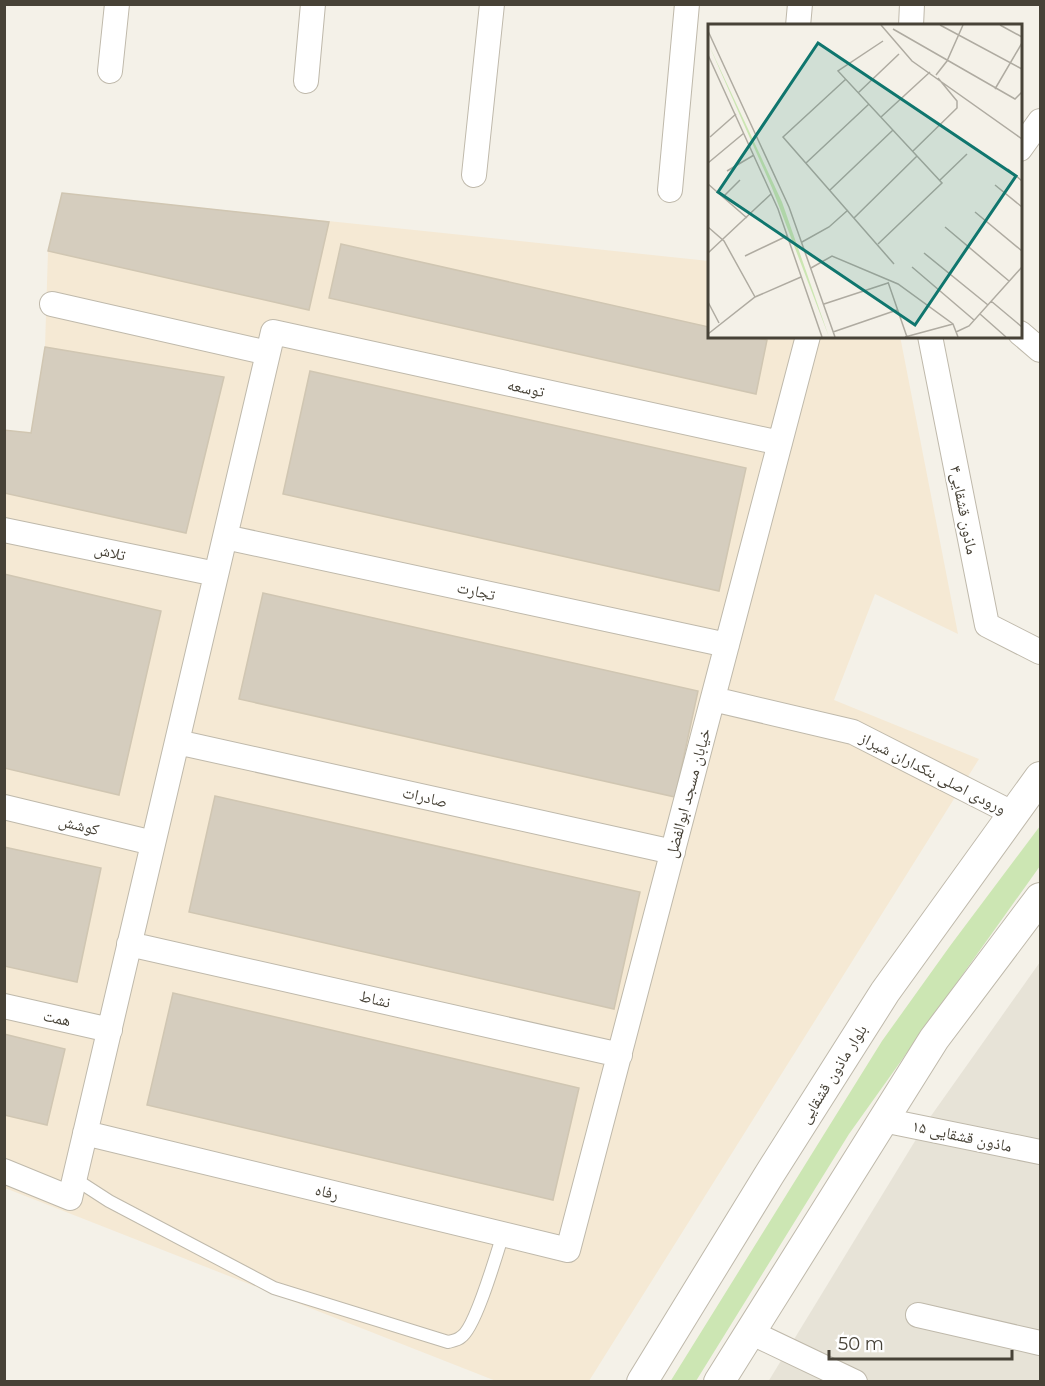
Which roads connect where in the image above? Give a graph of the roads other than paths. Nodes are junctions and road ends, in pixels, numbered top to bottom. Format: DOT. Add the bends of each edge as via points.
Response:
graph roads {
  1 [pos="117,4"];
  2 [pos="313,4"];
  3 [pos="492,4"];
  4 [pos="687,4"];
  5 [pos="800,4"];
  6 [pos="912,4"];
  7 [pos="798,24"];
  8 [pos="911,24"];
  9 [pos="110,70"];
  10 [pos="306,81"];
  11 [pos="474,175"];
  12 [pos="670,190"];
  13 [pos="51,304"];
  14 [pos="1021,334"];
  15 [pos="807,338"];
  16 [pos="930,338"];
  17 [pos="270,343"];
  18 [pos="1041,350"];
  19 [pos="780,443"];
  20 [pos="4,530"];
  21 [pos="225,537"];
  22 [pos="216,574"];
  23 [pos="727,645"];
  24 [pos="1041,652"];
  25 [pos="713,699"];
  26 [pos="177,742"];
  27 [pos="1041,777"];
  28 [pos="4,807"];
  29 [pos="1014,814"];
  30 [pos="153,843"];
  31 [pos="673,852"];
  32 [pos="1038,907"];
  33 [pos="129,944"];
  34 [pos="4,1006"];
  35 [pos="110,1029"];
  36 [pos="620,1055"];
  37 [pos="883,1120"];
  38 [pos="85,1133"];
  39 [pos="1041,1152"];
  40 [pos="4,1171"];
  41 [pos="75,1179"];
  42 [pos="503,1234"];
  43 [pos="568,1250"];
  44 [pos="918,1315"];
  45 [pos="750,1332"];
  46 [pos="1041,1343"];
  47 [pos="642,1382"];
  48 [pos="719,1382"];
  49 [pos="855,1382"];
  1 -- 9 [label="street"];
  2 -- 10 [label="street"];
  3 -- 11 [label="street"];
  4 -- 12 [label="street"];
  5 -- 7 [label="street"];
  6 -- 8 [label="street"];
  13 -- 17 [label="street, توسعه"];
  14 -- 18 [label="street"];
  15 -- 19 [label="street, خیابان مسجد ابوالفضل"];
  16 -- 24 [label="street, ۴ماذون قشقایی" via="987,625"];
  17 -- 19 [label="street, توسعه"];
  17 -- 21 [label="street"];
  19 -- 23 [label="street, خیابان مسجد ابوالفضل"];
  20 -- 22 [label="street, تلاش"];
  21 -- 22 [label="street"];
  21 -- 23 [label="street, تجارت"];
  22 -- 26 [label="street"];
  23 -- 25 [label="street, خیابان مسجد ابوالفضل"];
  25 -- 29 [label="street, ورودی اصلی بنکداران شیراز" via="853,732"];
  25 -- 31 [label="street, خیابان مسجد ابوالفضل"];
  26 -- 30 [label="street"];
  26 -- 31 [label="street, صادرات"];
  27 -- 29 [label="street, بلوار ماذون قشقایی"];
  28 -- 30 [label="street, کوشش"];
  29 -- 47 [label="street, بلوار ماذون قشقایی" via="885,992"];
  30 -- 33 [label="street"];
  31 -- 36 [label="street, خیابان مسجد ابوالفضل"];
  32 -- 37 [label="street" via="934,1039"];
  33 -- 35 [label="street"];
  33 -- 36 [label="street, نشاط"];
  34 -- 35 [label="street, همت"];
  35 -- 38 [label="street"];
  36 -- 43 [label="street, خیابان مسجد ابوالفضل"];
  37 -- 39 [label="street, ماذون قشقایی ۱۵"];
  37 -- 45 [label="street"];
  38 -- 41 [label="street"];
  38 -- 42 [label="street, رفاه"];
  40 -- 41 [label="street" via="70,1198"];
  41 -- 42 [label="lane" via="274,1288 448,1342 461,1338 469,1329"];
  42 -- 43 [label="street, رفاه"];
  44 -- 46 [label="street"];
  45 -- 48 [label="street"];
  45 -- 49 [label="street"];
}
